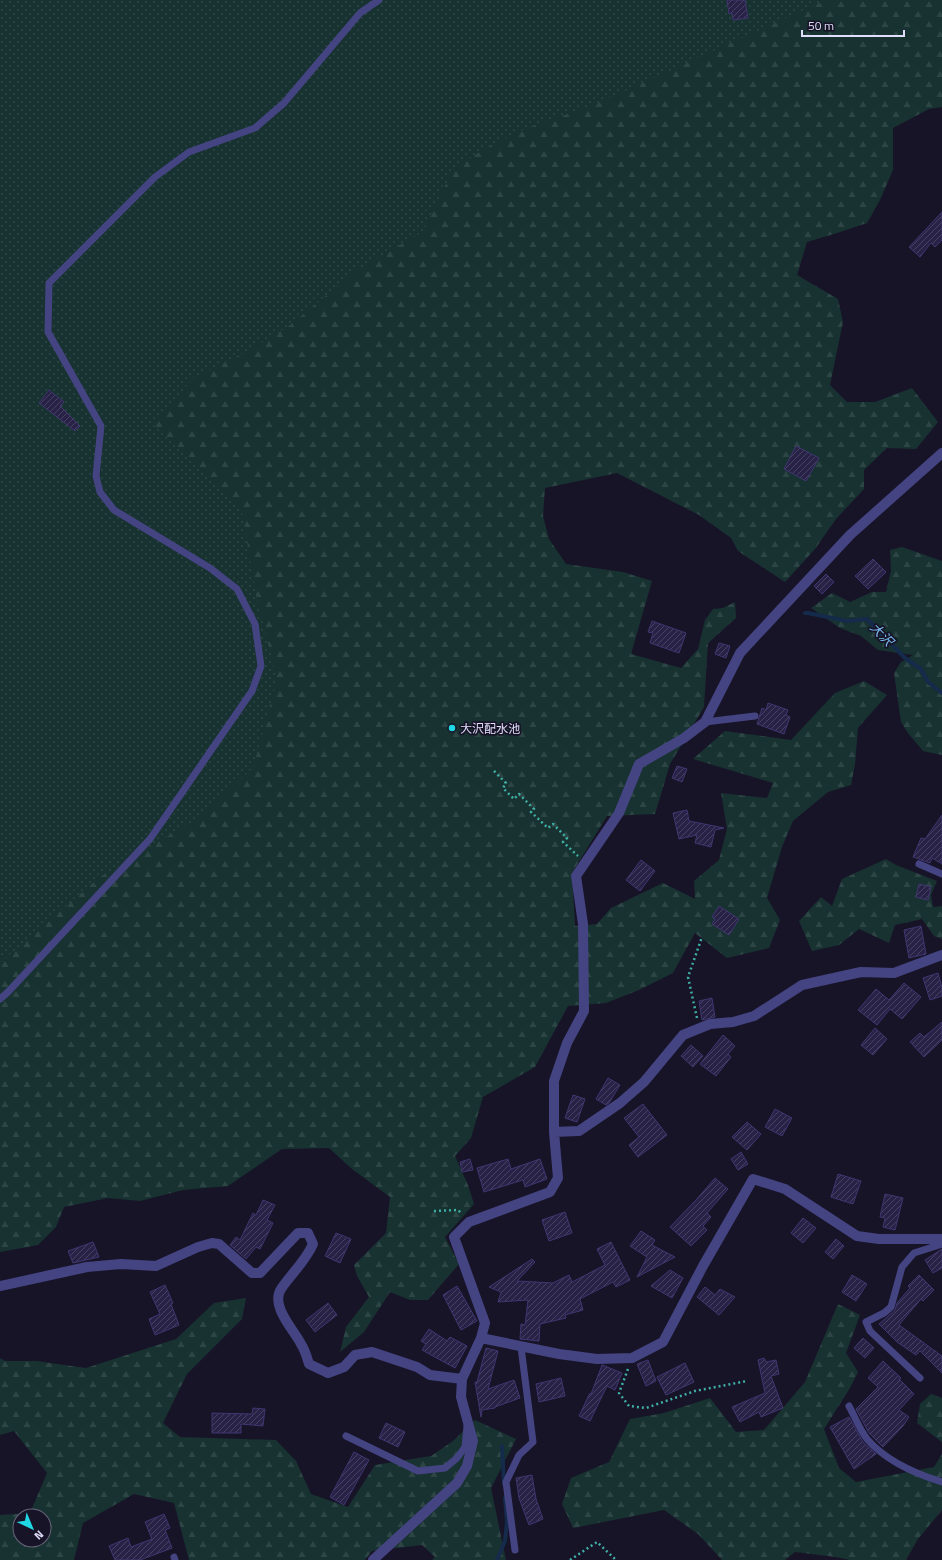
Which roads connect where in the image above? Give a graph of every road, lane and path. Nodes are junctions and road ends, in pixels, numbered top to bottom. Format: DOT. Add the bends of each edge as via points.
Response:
graph roads {
  1 [pos="379,0"];
  2 [pos="942,453"];
  3 [pos="755,716"];
  4 [pos="705,722"];
  5 [pos="494,771"];
  6 [pos="586,863"];
  7 [pos="919,864"];
  8 [pos="942,874"];
  9 [pos="702,937"];
  10 [pos="942,955"];
  11 [pos="0,999"];
  12 [pos="699,1029"];
  13 [pos="554,1132"];
  14 [pos="434,1211"];
  15 [pos="469,1222"];
  16 [pos="942,1239"];
  17 [pos="942,1244"];
  18 [pos="0,1286"];
  19 [pos="481,1338"];
  20 [pos="521,1347"];
  21 [pos="632,1358"];
  22 [pos="920,1378"];
  23 [pos="462,1380"];
  24 [pos="747,1381"];
  25 [pos="849,1406"];
  26 [pos="467,1420"];
  27 [pos="346,1436"];
  28 [pos="942,1482"];
  29 [pos="515,1550"];
  30 [pos="373,1560"];
  31 [pos="570,1560"];
  32 [pos="616,1560"];
  1 -- 11 [label="lane" via="360,13 284,103 256,128 189,152 155,177 49,283 48,332 100,426 96,476 100,492 114,510 210,568 237,589 255,624 262,666 252,691 150,839"];
  2 -- 4 [label="street" via="850,535 740,653"];
  3 -- 4 [label="lane"];
  4 -- 6 [label="street" via="684,738 639,764 619,813"];
  5 -- 6 [label="path" via="506,783 503,788 514,799 519,794 548,828 553,824 567,838 563,842"];
  6 -- 13 [label="street" via="576,876 583,924 584,1011 567,1043 554,1081"];
  7 -- 8 [label="lane"];
  9 -- 12 [label="path" via="688,977"];
  10 -- 12 [label="street" via="894,973 861,972 802,985 754,1016 733,1022 710,1024"];
  12 -- 13 [label="street" via="683,1035 644,1082 620,1103 579,1131"];
  13 -- 15 [label="street" via="558,1178 550,1192"];
  14 -- 15 [label="path" via="458,1210"];
  15 -- 19 [label="street" via="454,1237 485,1323"];
  16 -- 21 [label="street" via="879,1239 857,1236 786,1189 753,1179 663,1342"];
  17 -- 22 [label="lane" via="914,1253 902,1267 891,1307 866,1322 870,1331"];
  18 -- 23 [label="street" via="87,1267 121,1264 156,1266 212,1242 219,1244 252,1273 260,1273 298,1233 308,1233 313,1244 308,1255 280,1290 278,1301 302,1344 309,1364 328,1374 344,1367 355,1356 372,1352 417,1367 430,1375"];
  19 -- 20 [label="street"];
  19 -- 23 [label="street"];
  20 -- 21 [label="street" via="597,1359"];
  20 -- 29 [label="lane" via="533,1442 519,1456 506,1482"];
  21 -- 24 [label="path" via="619,1393 629,1406 646,1408 695,1391"];
  23 -- 26 [label="street" via="461,1397"];
  25 -- 28 [label="lane" via="867,1438 882,1453 922,1475"];
  26 -- 27 [label="lane" via="465,1447 445,1468 418,1471"];
  26 -- 30 [label="street" via="473,1441 467,1466 457,1483"];
  31 -- 32 [label="path" via="597,1542"];
}
